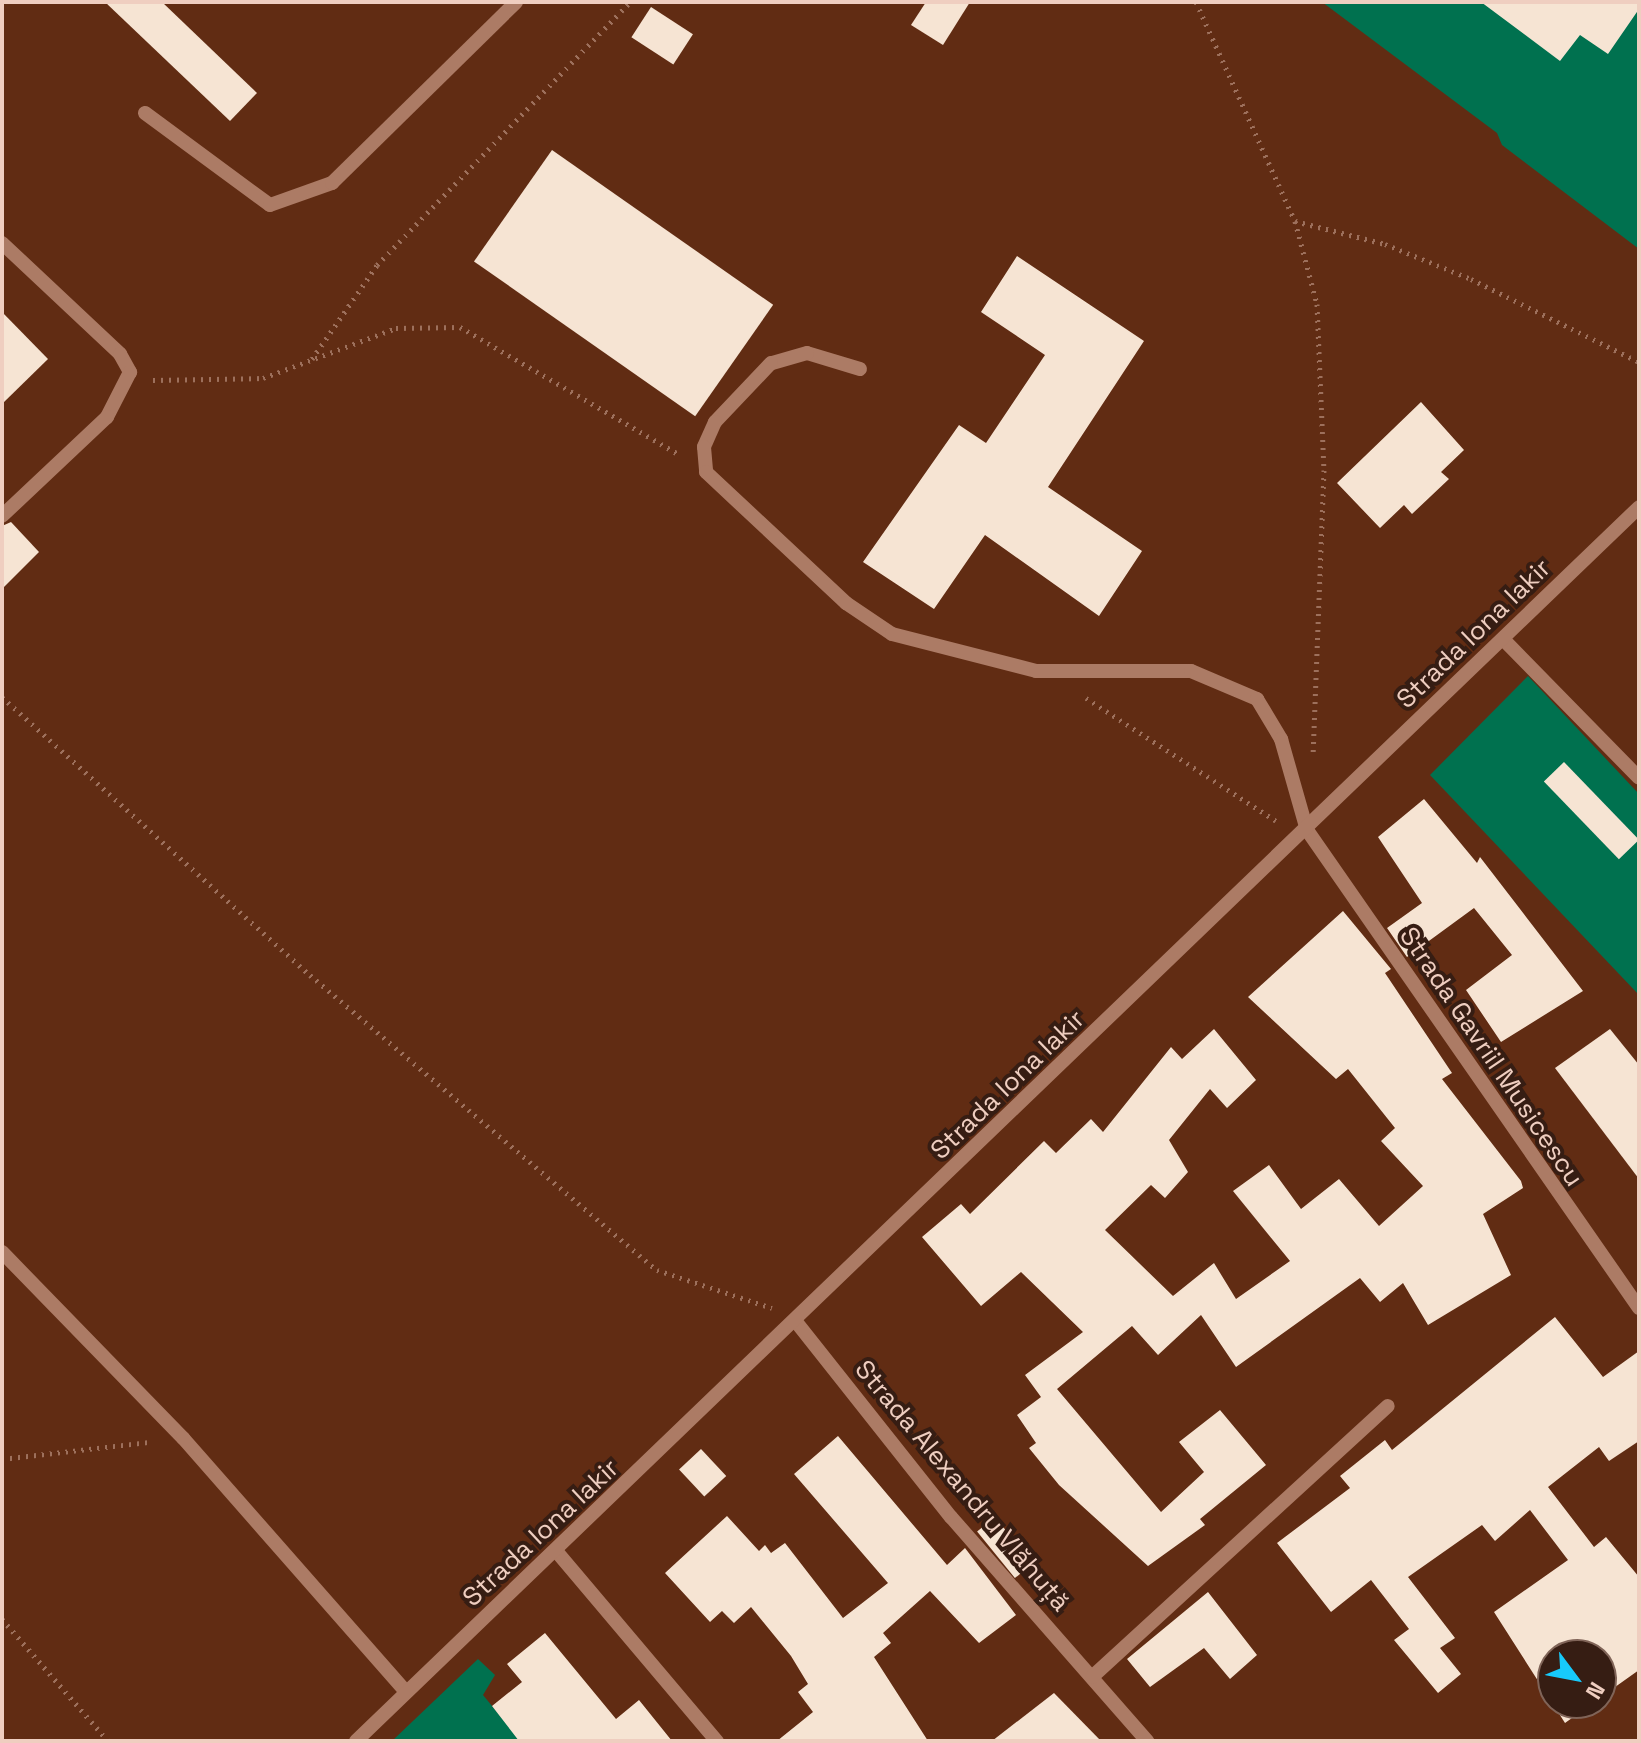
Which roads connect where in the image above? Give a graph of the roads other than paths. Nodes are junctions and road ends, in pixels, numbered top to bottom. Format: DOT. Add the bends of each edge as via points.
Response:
graph roads {
  1 [pos="516,2"];
  2 [pos="145,113"];
  3 [pos="2,243"];
  4 [pos="860,369"];
  5 [pos="1639,507"];
  6 [pos="2,516"];
  7 [pos="1503,639"];
  8 [pos="1637,773"];
  9 [pos="1303,833"];
  10 [pos="2,1252"];
  11 [pos="1639,1308"];
  12 [pos="797,1323"];
  13 [pos="1388,1406"];
  14 [pos="557,1552"];
  15 [pos="1092,1677"];
  16 [pos="406,1692"];
  17 [pos="356,1741"];
  18 [pos="717,1741"];
  19 [pos="1147,1741"];
  1 -- 2 [label="street" via="332,183 270,205"];
  3 -- 6 [label="street" via="120,354 128,380 107,417"];
  4 -- 9 [label="street, Strada Gavriil Musicescu" via="807,353 771,363 715,422 704,447 706,472 846,603 892,634 1036,671 1191,671 1257,699 1281,739"];
  5 -- 7 [label="street, Strada Iona Iakir"];
  7 -- 8 [label="street"];
  7 -- 9 [label="street, Strada Iona Iakir"];
  9 -- 11 [label="street, Strada Gavriil Musicescu"];
  9 -- 12 [label="street, Strada Iona Iakir"];
  10 -- 16 [label="street" via="183,1438"];
  12 -- 14 [label="street, Strada Iona Iakir"];
  12 -- 15 [label="street, Strada Alexandru Vlăhuță" via="951,1517"];
  13 -- 15 [label="street"];
  14 -- 16 [label="street, Strada Iona Iakir"];
  14 -- 18 [label="street"];
  15 -- 19 [label="street, Strada Alexandru Vlăhuță"];
  16 -- 17 [label="street, Strada Iona Iakir"];
}
